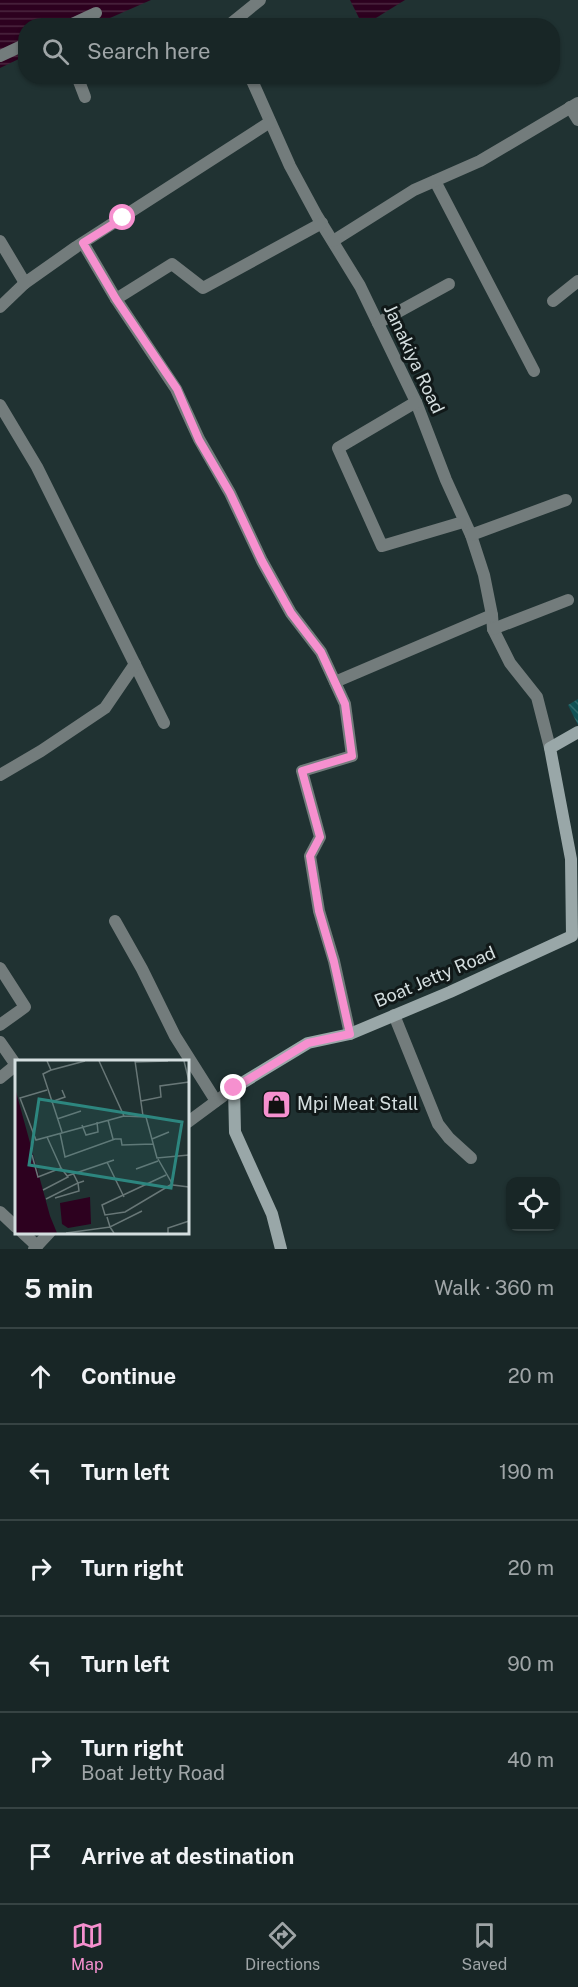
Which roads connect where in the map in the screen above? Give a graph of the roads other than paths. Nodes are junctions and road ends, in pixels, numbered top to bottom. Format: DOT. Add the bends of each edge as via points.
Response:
graph roads {
  1 [pos="260,0"];
  2 [pos="96,13"];
  3 [pos="85,18"];
  4 [pos="238,18"];
  5 [pos="18,48"];
  6 [pos="0,56"];
  7 [pos="80,84"];
  8 [pos="253,84"];
  9 [pos="85,98"];
  10 [pos="574,105"];
  11 [pos="578,120"];
  12 [pos="270,122"];
  13 [pos="435,181"];
  14 [pos="322,224"];
  15 [pos="0,241"];
  16 [pos="333,241"];
  17 [pos="83,243"];
  18 [pos="578,280"];
  19 [pos="25,284"];
  20 [pos="449,284"];
  21 [pos="116,299"];
  22 [pos="553,301"];
  23 [pos="0,307"];
  24 [pos="378,323"];
  25 [pos="534,371"];
  26 [pos="417,402"];
  27 [pos="0,405"];
  28 [pos="566,500"];
  29 [pos="464,522"];
  30 [pos="471,535"];
  31 [pos="568,600"];
  32 [pos="492,615"];
  33 [pos="493,629"];
  34 [pos="135,664"];
  35 [pos="335,682"];
  36 [pos="164,723"];
  37 [pos="578,732"];
  38 [pos="550,748"];
  39 [pos="0,775"];
  40 [pos="575,911"];
  41 [pos="114,921"];
  42 [pos="0,968"];
  43 [pos="394,1015"];
  44 [pos="0,1025"];
  45 [pos="350,1034"];
  46 [pos="0,1042"];
  47 [pos="15,1064"];
  48 [pos="15,1066"];
  49 [pos="0,1078"];
  50 [pos="234,1088"];
  51 [pos="216,1101"];
  52 [pos="189,1121"];
  53 [pos="471,1158"];
  54 [pos="0,1212"];
  55 [pos="15,1226"];
  56 [pos="23,1234"];
  57 [pos="49,1234"];
  58 [pos="35,1248"];
  59 [pos="281,1249"];
  1 -- 4 [label="street"];
  2 -- 3 [label="street"];
  5 -- 6 [label="street"];
  7 -- 9 [label="street"];
  8 -- 12 [label="street, Janakiya Road"];
  10 -- 11 [label="street"];
  10 -- 13 [label="street" via="480,161"];
  12 -- 14 [label="street, Janakiya Road"];
  12 -- 17 [label="street"];
  13 -- 16 [label="street"];
  13 -- 25 [label="street"];
  14 -- 16 [label="street, Janakiya Road"];
  14 -- 21 [label="street" via="203,288 172,264"];
  15 -- 19 [label="street"];
  16 -- 24 [label="street, Janakiya Road"];
  17 -- 19 [label="street"];
  17 -- 21 [label="street"];
  18 -- 22 [label="street"];
  19 -- 23 [label="street"];
  20 -- 24 [label="street"];
  21 -- 35 [label="street" via="177,389 262,561 291,613 321,652"];
  24 -- 26 [label="street, Janakiya Road"];
  26 -- 29 [label="street, Janakiya Road"];
  26 -- 29 [label="street" via="338,448 382,546"];
  27 -- 34 [label="street" via="41,476"];
  28 -- 30 [label="street"];
  29 -- 30 [label="street, Janakiya Road"];
  30 -- 32 [label="street, Janakiya Road"];
  31 -- 33 [label="street"];
  32 -- 33 [label="street, Janakiya Road"];
  32 -- 35 [label="street"];
  33 -- 38 [label="street, Janakiya Road" via="510,663 537,697"];
  34 -- 36 [label="street"];
  34 -- 39 [label="street" via="105,708"];
  35 -- 45 [label="street" via="345,704 352,756 302,771 320,837 310,856 319,911"];
  37 -- 38 [label="street"];
  38 -- 40 [label="street, Boat Jetty Road" via="571,859"];
  40 -- 43 [label="street, Boat Jetty Road" via="572,936"];
  41 -- 51 [label="street" via="175,1036"];
  42 -- 44 [label="street" via="25,1007"];
  43 -- 45 [label="street, Boat Jetty Road"];
  43 -- 53 [label="street" via="438,1124"];
  45 -- 50 [label="street, Boat Jetty Road" via="308,1043"];
  46 -- 47 [label="street"];
  48 -- 49 [label="street"];
  50 -- 51 [label="street"];
  50 -- 59 [label="street" via="236,1132 272,1214"];
  51 -- 52 [label="street"];
  54 -- 55 [label="street"];
  56 -- 58 [label="street"];
  57 -- 58 [label="street"];
}
